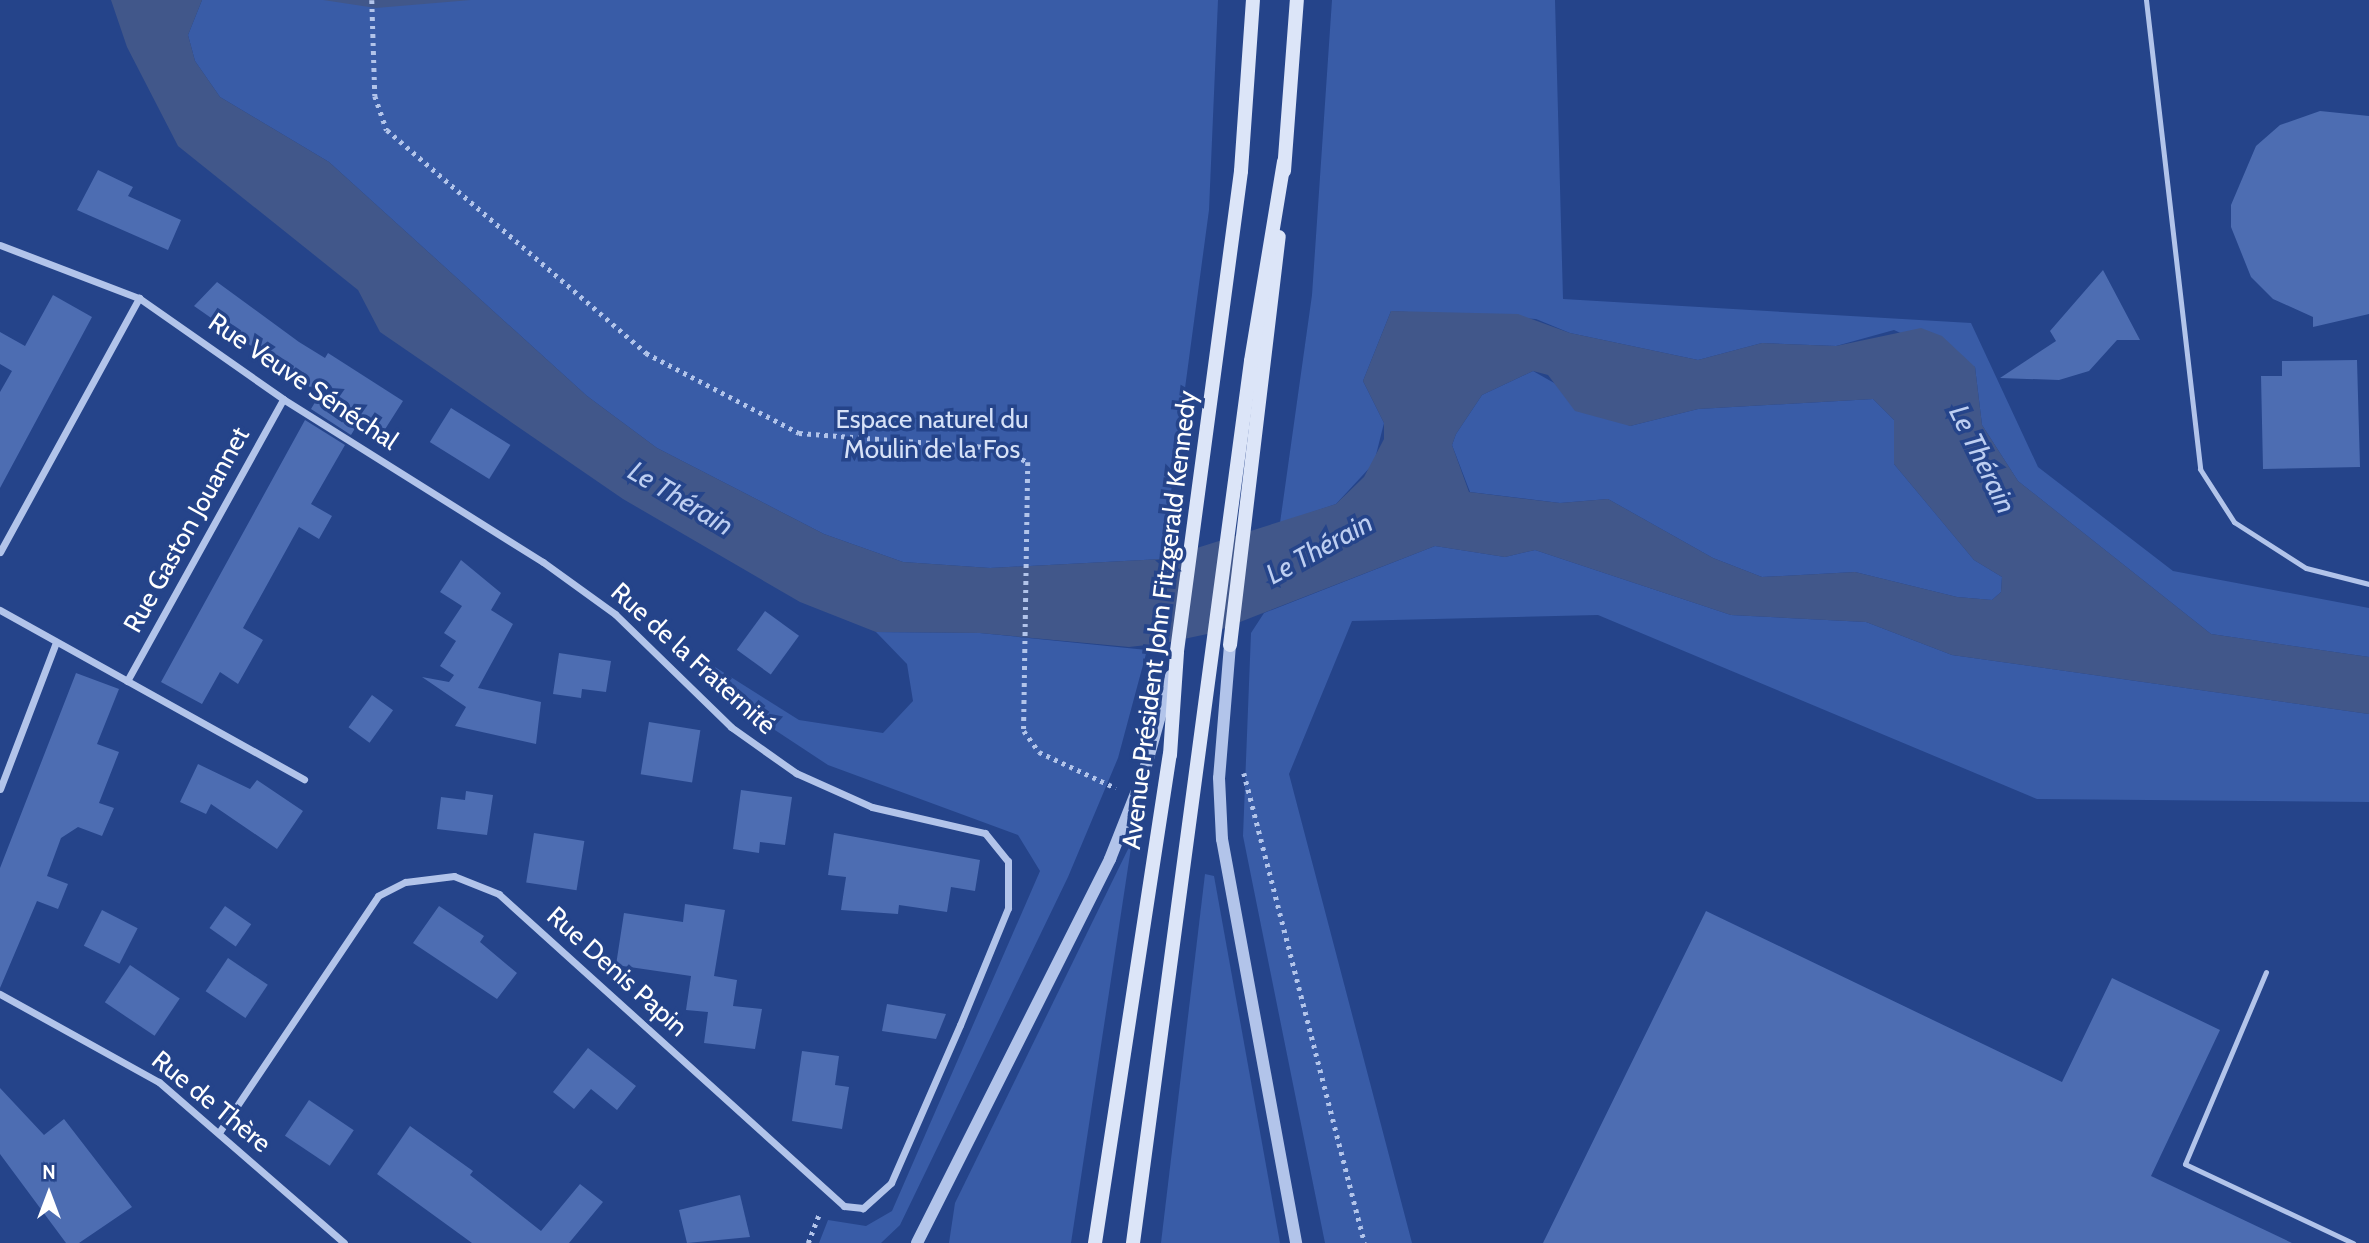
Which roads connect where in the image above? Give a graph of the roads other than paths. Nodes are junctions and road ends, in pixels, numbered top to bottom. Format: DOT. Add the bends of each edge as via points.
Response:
graph roads {
  1 [pos="1253,0"];
  2 [pos="1297,0"];
  3 [pos="2146,0"];
  4 [pos="1284,162"];
  5 [pos="0,244"];
  6 [pos="139,298"];
  7 [pos="283,399"];
  8 [pos="0,552"];
  9 [pos="570,580"];
  10 [pos="2369,584"];
  11 [pos="0,610"];
  12 [pos="56,642"];
  13 [pos="1230,645"];
  14 [pos="1177,652"];
  15 [pos="127,681"];
  16 [pos="304,779"];
  17 [pos="0,789"];
  18 [pos="2266,972"];
  19 [pos="0,994"];
  20 [pos="960,1025"];
  21 [pos="219,1133"];
  22 [pos="344,1243"];
  23 [pos="917,1243"];
  24 [pos="1095,1243"];
  25 [pos="1133,1243"];
  26 [pos="1296,1243"];
  27 [pos="2353,1243"];
  1 -- 14 [label="main road, Avenue Président John Fitzgerald Kennedy" via="1236,216"];
  2 -- 4 [label="main road, Avenue Président John Fitzgerald Kennedy"];
  3 -- 10 [label="lane" via="2200,469 2234,522 2306,568"];
  4 -- 13 [label="main road, Avenue Président John Fitzgerald Kennedy" via="1273,326"];
  4 -- 25 [label="main road, Avenue Président John Fitzgerald Kennedy" via="1210,657"];
  5 -- 6 [label="street, Rue Veuve Sénéchal"];
  6 -- 7 [label="street, Rue Veuve Sénéchal"];
  6 -- 8 [label="street"];
  7 -- 9 [label="street, Rue Veuve Sénéchal"];
  7 -- 15 [label="street, Rue Gaston Jouannet"];
  9 -- 20 [label="street, Rue de la Fraternité" via="732,727 796,773 891,813 985,834 1004,849 1007,908"];
  11 -- 12 [label="street"];
  12 -- 15 [label="street"];
  12 -- 17 [label="street"];
  13 -- 26 [label="street" via="1219,778 1223,852"];
  14 -- 23 [label="street" via="1136,797"];
  14 -- 24 [label="main road, Avenue Président John Fitzgerald Kennedy" via="1170,754"];
  15 -- 16 [label="street"];
  18 -- 27 [label="lane" via="2185,1164"];
  19 -- 21 [label="street, Rue de Thère" via="136,1068"];
  20 -- 21 [label="street, Rue Denis Papin" via="882,1195 853,1209 499,894 454,876 405,882 378,896"];
  21 -- 22 [label="street, Rue de Thère"];
}
